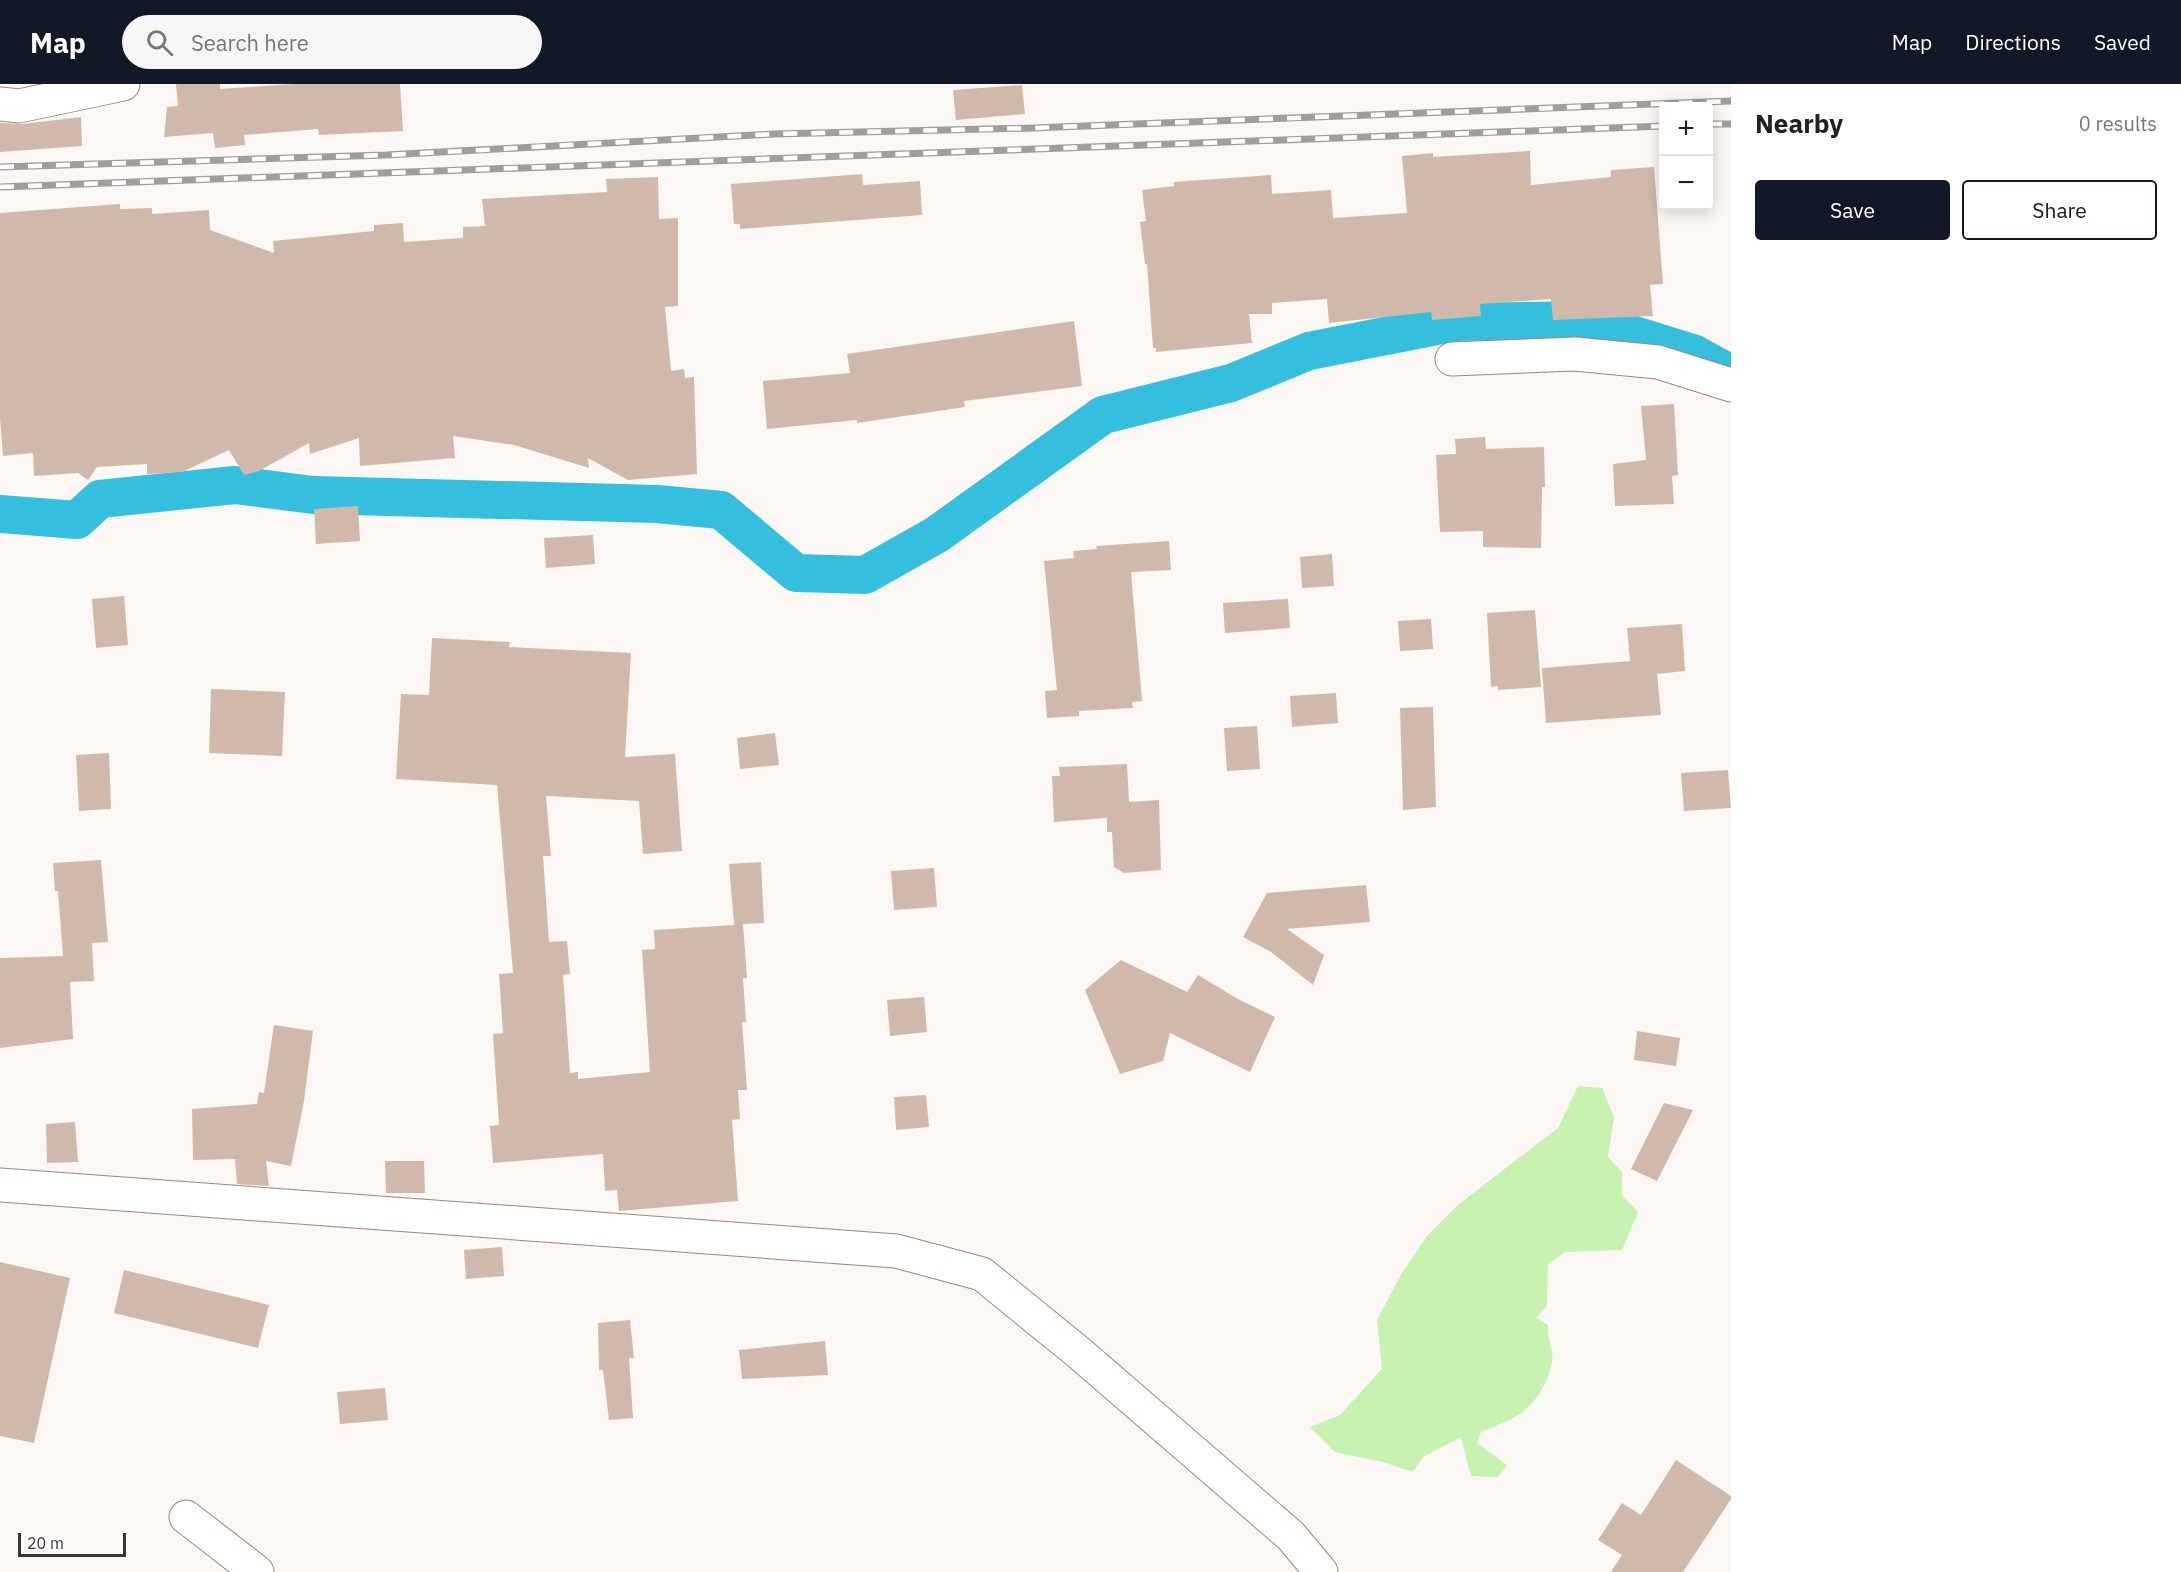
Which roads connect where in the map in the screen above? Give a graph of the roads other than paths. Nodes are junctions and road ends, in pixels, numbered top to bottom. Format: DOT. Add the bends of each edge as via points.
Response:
graph roads {
  1 [pos="123,84"];
  2 [pos="0,105"];
  3 [pos="1452,359"];
  4 [pos="1731,385"];
  5 [pos="0,1185"];
  6 [pos="186,1517"];
  7 [pos="257,1572"];
  8 [pos="1321,1572"];
  1 -- 2 [label="street" via="18,106"];
  3 -- 4 [label="street" via="1575,354 1658,362"];
  5 -- 8 [label="street" via="896,1251 982,1274 1291,1536"];
  6 -- 7 [label="street"];
}
